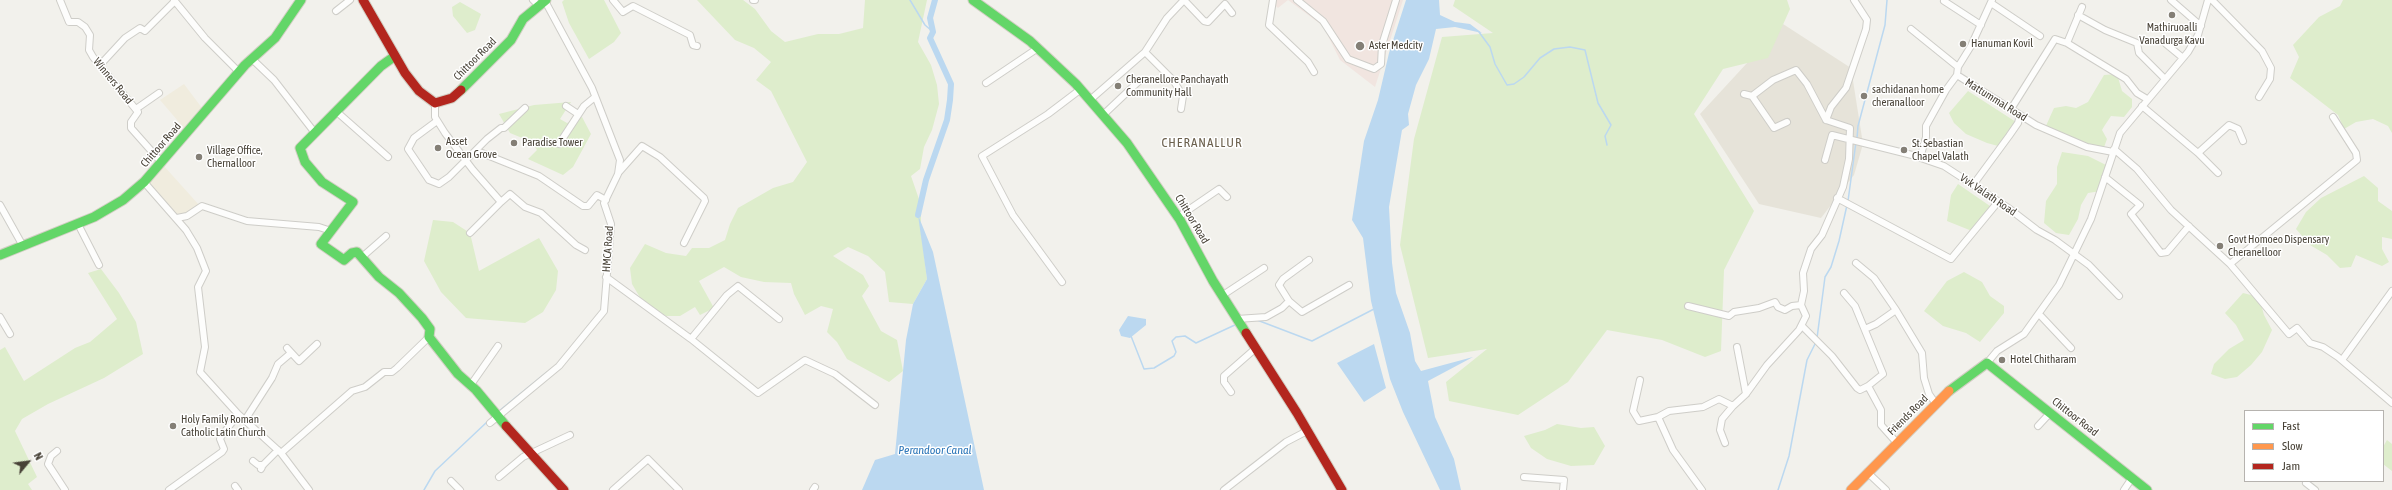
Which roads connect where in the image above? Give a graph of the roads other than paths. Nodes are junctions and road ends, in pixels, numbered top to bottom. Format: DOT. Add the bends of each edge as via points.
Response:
graph roads {
  1 [pos="60,0"];
  2 [pos="175,0"];
  3 [pos="300,0"];
  4 [pos="350,0"];
  5 [pos="363,0"];
  6 [pos="613,0"];
  7 [pos="973,0"];
  8 [pos="1184,0"];
  9 [pos="1273,0"];
  10 [pos="1297,0"];
  11 [pos="1396,0"];
  12 [pos="1854,0"];
  13 [pos="2171,0"];
  14 [pos="2208,0"];
  15 [pos="2212,0"];
  16 [pos="1944,1"];
  17 [pos="1992,1"];
  18 [pos="541,2"];
  19 [pos="2082,7"];
  20 [pos="336,11"];
  21 [pos="1232,13"];
  22 [pos="2078,16"];
  23 [pos="1981,25"];
  24 [pos="2201,26"];
  25 [pos="1911,29"];
  26 [pos="2040,36"];
  27 [pos="2068,43"];
  28 [pos="2166,44"];
  29 [pos="696,46"];
  30 [pos="1038,48"];
  31 [pos="1146,52"];
  32 [pos="395,56"];
  33 [pos="2183,58"];
  34 [pos="252,59"];
  35 [pos="100,64"];
  36 [pos="1958,66"];
  37 [pos="239,72"];
  38 [pos="1314,72"];
  39 [pos="1957,75"];
  40 [pos="2165,79"];
  41 [pos="1139,81"];
  42 [pos="986,83"];
  43 [pos="1081,89"];
  44 [pos="159,93"];
  45 [pos="1744,94"];
  46 [pos="1752,96"];
  47 [pos="595,97"];
  48 [pos="2259,97"];
  49 [pos="2148,99"];
  50 [pos="1090,100"];
  51 [pos="435,103"];
  52 [pos="566,106"];
  53 [pos="2142,106"];
  54 [pos="525,108"];
  55 [pos="136,109"];
  56 [pos="1181,109"];
  57 [pos="2011,109"];
  58 [pos="337,112"];
  59 [pos="578,114"];
  60 [pos="1103,115"];
  61 [pos="2020,115"];
  62 [pos="2333,117"];
  63 [pos="1826,120"];
  64 [pos="437,121"];
  65 [pos="1787,122"];
  66 [pos="315,133"];
  67 [pos="1851,140"];
  68 [pos="2243,141"];
  69 [pos="559,144"];
  70 [pos="2114,150"];
  71 [pos="477,151"];
  72 [pos="2198,153"];
  73 [pos="388,157"];
  74 [pos="1920,158"];
  75 [pos="1825,160"];
  76 [pos="467,162"];
  77 [pos="162,163"];
  78 [pos="2218,173"];
  79 [pos="618,174"];
  80 [pos="2105,177"];
  81 [pos="144,182"];
  82 [pos="1973,185"];
  83 [pos="1227,197"];
  84 [pos="1837,198"];
  85 [pos="606,200"];
  86 [pos="501,202"];
  87 [pos="1998,202"];
  88 [pos="0,205"];
  89 [pos="1178,217"];
  90 [pos="177,218"];
  91 [pos="78,224"];
  92 [pos="2189,226"];
  93 [pos="331,232"];
  94 [pos="470,233"];
  95 [pos="386,236"];
  96 [pos="684,243"];
  97 [pos="23,246"];
  98 [pos="585,250"];
  99 [pos="2074,254"];
  100 [pos="0,255"];
  101 [pos="362,257"];
  102 [pos="1309,260"];
  103 [pos="1856,263"];
  104 [pos="2230,264"];
  105 [pos="99,266"];
  106 [pos="1264,268"];
  107 [pos="606,277"];
  108 [pos="1062,282"];
  109 [pos="1349,285"];
  110 [pos="2392,291"];
  111 [pos="1844,294"];
  112 [pos="1222,295"];
  113 [pos="2119,296"];
  114 [pos="1289,301"];
  115 [pos="1800,305"];
  116 [pos="1688,306"];
  117 [pos="1896,310"];
  118 [pos="2039,314"];
  119 [pos="0,317"];
  120 [pos="779,319"];
  121 [pos="1240,322"];
  122 [pos="1802,326"];
  123 [pos="1865,328"];
  124 [pos="10,334"];
  125 [pos="429,337"];
  126 [pos="691,339"];
  127 [pos="317,344"];
  128 [pos="498,346"];
  129 [pos="1737,347"];
  130 [pos="1256,348"];
  131 [pos="2071,348"];
  132 [pos="2342,360"];
  133 [pos="1987,362"];
  134 [pos="1640,380"];
  135 [pos="470,386"];
  136 [pos="1868,386"];
  137 [pos="1232,392"];
  138 [pos="1746,394"];
  139 [pos="2391,402"];
  140 [pos="1936,404"];
  141 [pos="875,405"];
  142 [pos="1733,406"];
  143 [pos="2050,413"];
  144 [pos="238,415"];
  145 [pos="1658,417"];
  146 [pos="245,420"];
  147 [pos="493,420"];
  148 [pos="2038,426"];
  149 [pos="1307,431"];
  150 [pos="570,435"];
  151 [pos="1725,443"];
  152 [pos="1897,443"];
  153 [pos="56,451"];
  154 [pos="279,451"];
  155 [pos="532,455"];
  156 [pos="253,461"];
  157 [pos="1867,472"];
  158 [pos="499,477"];
  159 [pos="1524,477"];
  160 [pos="2132,478"];
  161 [pos="451,481"];
  162 [pos="2306,483"];
  163 [pos="65,490"];
  164 [pos="169,490"];
  165 [pos="309,490"];
  166 [pos="460,490"];
  167 [pos="564,490"];
  168 [pos="613,490"];
  169 [pos="678,490"];
  170 [pos="1224,490"];
  171 [pos="1342,490"];
  172 [pos="1564,490"];
  173 [pos="1702,490"];
  174 [pos="1851,490"];
  175 [pos="1886,490"];
  176 [pos="2124,490"];
  177 [pos="2148,490"];
  178 [pos="2315,490"];
  1 -- 35 [label="street, Winners Road" via="69,22 78,22 90,35 89,50"];
  2 -- 35 [label="street" via="145,31 140,28 125,38"];
  2 -- 37 [label="street" via="205,38"];
  3 -- 34 [label="main road, Chittoor Road" via="275,38"];
  4 -- 20 [label="street"];
  5 -- 32 [label="main road"];
  6 -- 29 [label="street" via="623,12 633,6 690,36 693,45"];
  7 -- 30 [label="main road, Chittoor Road"];
  8 -- 21 [label="street" via="1204,21 1208,22 1225,4"];
  8 -- 31 [label="street" via="1167,18"];
  9 -- 38 [label="street" via="1269,26 1308,62"];
  10 -- 11 [label="street" via="1323,21 1348,59 1374,69 1381,64 1382,45"];
  12 -- 63 [label="street" via="1867,20 1866,28 1846,88 1831,107"];
  13 -- 24 [label="street"];
  14 -- 24 [label="street"];
  15 -- 48 [label="street" via="2262,51 2271,68 2270,79"];
  16 -- 23 [label="street"];
  17 -- 23 [label="street, Mattummal Road"];
  17 -- 26 [label="street"];
  18 -- 47 [label="street"];
  18 -- 51 [label="main road, Chittoor Road" via="523,19 510,40 452,98"];
  19 -- 22 [label="street"];
  22 -- 27 [label="street"];
  22 -- 40 [label="street" via="2137,43 2139,54"];
  23 -- 36 [label="street, Mattummal Road"];
  24 -- 33 [label="street"];
  25 -- 36 [label="street"];
  27 -- 49 [label="street" via="2126,79 2137,93"];
  27 -- 57 [label="street" via="2055,39"];
  28 -- 33 [label="street"];
  30 -- 42 [label="street"];
  30 -- 43 [label="main road, Chittoor Road"];
  31 -- 50 [label="street"];
  31 -- 56 [label="street" via="1173,80 1183,96"];
  32 -- 51 [label="main road" via="419,91"];
  32 -- 58 [label="main road"];
  33 -- 40 [label="street"];
  34 -- 37 [label="main road, Chittoor Road"];
  34 -- 66 [label="street" via="274,80"];
  35 -- 55 [label="street, Winners Road" via="114,85"];
  36 -- 39 [label="street, Mattummal Road"];
  37 -- 77 [label="main road, Chittoor Road"];
  39 -- 57 [label="street, Mattummal Road"];
  39 -- 74 [label="street" via="1926,126 1926,137"];
  40 -- 49 [label="street"];
  41 -- 60 [label="street"];
  43 -- 50 [label="main road, Chittoor Road"];
  43 -- 108 [label="street" via="1048,114 982,156 1013,215"];
  44 -- 55 [label="street"];
  45 -- 46 [label="street"];
  46 -- 63 [label="street" via="1773,80 1796,70 1808,84"];
  46 -- 65 [label="street" via="1774,128"];
  47 -- 59 [label="street"];
  47 -- 79 [label="street" via="620,160"];
  49 -- 53 [label="street"];
  50 -- 60 [label="main road, Chittoor Road"];
  51 -- 64 [label="street" via="434,113"];
  52 -- 59 [label="street"];
  53 -- 70 [label="street" via="2120,133"];
  53 -- 72 [label="street"];
  54 -- 71 [label="street" via="504,128 495,132"];
  55 -- 77 [label="street, Winners Road" via="138,112 131,122 131,128"];
  57 -- 61 [label="street, Mattummal Road"];
  58 -- 66 [label="main road"];
  58 -- 73 [label="street"];
  59 -- 69 [label="street"];
  60 -- 89 [label="main road, Chittoor Road" via="1127,143"];
  61 -- 70 [label="street, Mattummal Road" via="2087,147"];
  61 -- 82 [label="street" via="2010,136"];
  62 -- 104 [label="street" via="2356,153 2357,160"];
  63 -- 67 [label="street" via="1850,128"];
  64 -- 76 [label="street"];
  64 -- 76 [label="street" via="414,138 408,149 430,180 439,184"];
  66 -- 93 [label="main road" via="300,148 303,157 322,182 353,202"];
  67 -- 74 [label="street, Vvk Valath Road"];
  67 -- 75 [label="street, Vvk Valath Road" via="1832,135"];
  67 -- 84 [label="street" via="1843,187"];
  68 -- 72 [label="street" via="2238,129 2229,125"];
  70 -- 80 [label="street"];
  70 -- 92 [label="street" via="2137,170 2171,210"];
  71 -- 76 [label="street"];
  71 -- 85 [label="street" via="539,176 582,206 588,206 597,195"];
  72 -- 78 [label="street"];
  74 -- 82 [label="street, Vvk Valath Road" via="1944,166"];
  76 -- 86 [label="street"];
  77 -- 81 [label="main road, Chittoor Road"];
  79 -- 85 [label="street"];
  79 -- 96 [label="street" via="642,146 660,157 704,198 706,202"];
  80 -- 92 [label="street" via="2140,205 2131,214 2161,253 2166,252"];
  80 -- 99 [label="street" via="2091,219"];
  81 -- 90 [label="street"];
  81 -- 91 [label="main road, Chittoor Road" via="123,200"];
  82 -- 87 [label="street, Vvk Valath Road"];
  83 -- 89 [label="street" via="1219,189"];
  84 -- 87 [label="street" via="1951,259"];
  84 -- 115 [label="street" via="1822,235 1811,249 1803,273 1804,291"];
  85 -- 107 [label="street, HMCA Road" via="604,203 611,224"];
  86 -- 94 [label="street"];
  86 -- 98 [label="street" via="510,194 525,206 541,213"];
  87 -- 99 [label="street, Vvk Valath Road"];
  88 -- 97 [label="street"];
  89 -- 112 [label="main road, Chittoor Road"];
  90 -- 93 [label="street" via="187,216 202,206 247,221 318,227"];
  90 -- 144 [label="street" via="197,248 206,271 198,287 205,347 200,372"];
  91 -- 97 [label="main road, Chittoor Road"];
  91 -- 105 [label="street"];
  92 -- 104 [label="street"];
  93 -- 101 [label="main road" via="321,244 344,260 352,253 358,252"];
  95 -- 101 [label="street"];
  97 -- 100 [label="main road, Chittoor Road"];
  99 -- 113 [label="street, Vvk Valath Road" via="2089,265"];
  99 -- 118 [label="street" via="2059,286"];
  101 -- 125 [label="main road" via="422,318 430,329"];
  102 -- 114 [label="street" via="1283,279 1279,285"];
  103 -- 117 [label="street" via="1874,278"];
  104 -- 132 [label="street" via="2289,334 2297,328 2310,343 2323,346"];
  106 -- 112 [label="street"];
  107 -- 126 [label="street"];
  107 -- 147 [label="street, HMCA Road" via="604,311 559,366"];
  109 -- 114 [label="street" via="1302,312"];
  110 -- 132 [label="street"];
  111 -- 123 [label="street" via="1855,306"];
  112 -- 121 [label="main road, Chittoor Road"];
  114 -- 121 [label="street" via="1266,317"];
  115 -- 116 [label="street" via="1785,310 1778,307 1775,302 1759,308 1734,312 1729,316"];
  115 -- 122 [label="street" via="1806,316"];
  117 -- 123 [label="street" via="1876,324"];
  117 -- 140 [label="street" via="1922,353 1924,378 1929,394"];
  118 -- 131 [label="street"];
  118 -- 133 [label="street" via="2024,334 1997,351"];
  119 -- 124 [label="street"];
  120 -- 126 [label="street" via="738,286 727,295"];
  121 -- 130 [label="main road, Chittoor Road"];
  122 -- 136 [label="street" via="1832,356 1857,388 1860,390"];
  122 -- 138 [label="street" via="1767,365"];
  123 -- 136 [label="street" via="1883,374"];
  125 -- 135 [label="main road"];
  125 -- 154 [label="street" via="392,372 384,372 365,387 352,391"];
  126 -- 141 [label="street" via="758,393 805,360 835,374"];
  127 -- 146 [label="street" via="299,361 287,348 291,354 278,364"];
  128 -- 135 [label="street"];
  129 -- 138 [label="street"];
  130 -- 137 [label="street" via="1224,376 1224,382"];
  130 -- 149 [label="main road, Chittoor Road"];
  132 -- 139 [label="street"];
  133 -- 140 [label="main road, Friends Road"];
  133 -- 143 [label="main road, Chittoor Road"];
  134 -- 145 [label="street" via="1634,411 1639,421"];
  135 -- 147 [label="main road" via="480,395"];
  136 -- 152 [label="street" via="1881,410 1881,425"];
  138 -- 142 [label="street"];
  140 -- 152 [label="main road, Friends Road"];
  142 -- 145 [label="street" via="1719,399 1703,406 1669,410"];
  142 -- 151 [label="street" via="1722,419 1720,430"];
  143 -- 148 [label="street"];
  143 -- 160 [label="main road, Chittoor Road"];
  144 -- 146 [label="street"];
  144 -- 164 [label="street" via="220,439 224,449 222,452"];
  145 -- 173 [label="street" via="1673,450"];
  146 -- 154 [label="street"];
  147 -- 155 [label="main road"];
  149 -- 170 [label="street" via="1286,442"];
  149 -- 171 [label="main road, Chittoor Road"];
  150 -- 155 [label="street"];
  152 -- 157 [label="main road, Friends Road"];
  153 -- 163 [label="street" via="48,460 48,464"];
  154 -- 156 [label="street" via="262,467"];
  154 -- 165 [label="street"];
  155 -- 158 [label="street" via="524,457"];
  155 -- 167 [label="main road"];
  157 -- 174 [label="main road, Friends Road"];
  157 -- 175 [label="street"];
  159 -- 172 [label="street" via="1564,480"];
  160 -- 176 [label="street"];
  160 -- 177 [label="main road, Chittoor Road"];
  161 -- 166 [label="street"];
  162 -- 178 [label="street"];
  168 -- 169 [label="street" via="648,459"];
}
